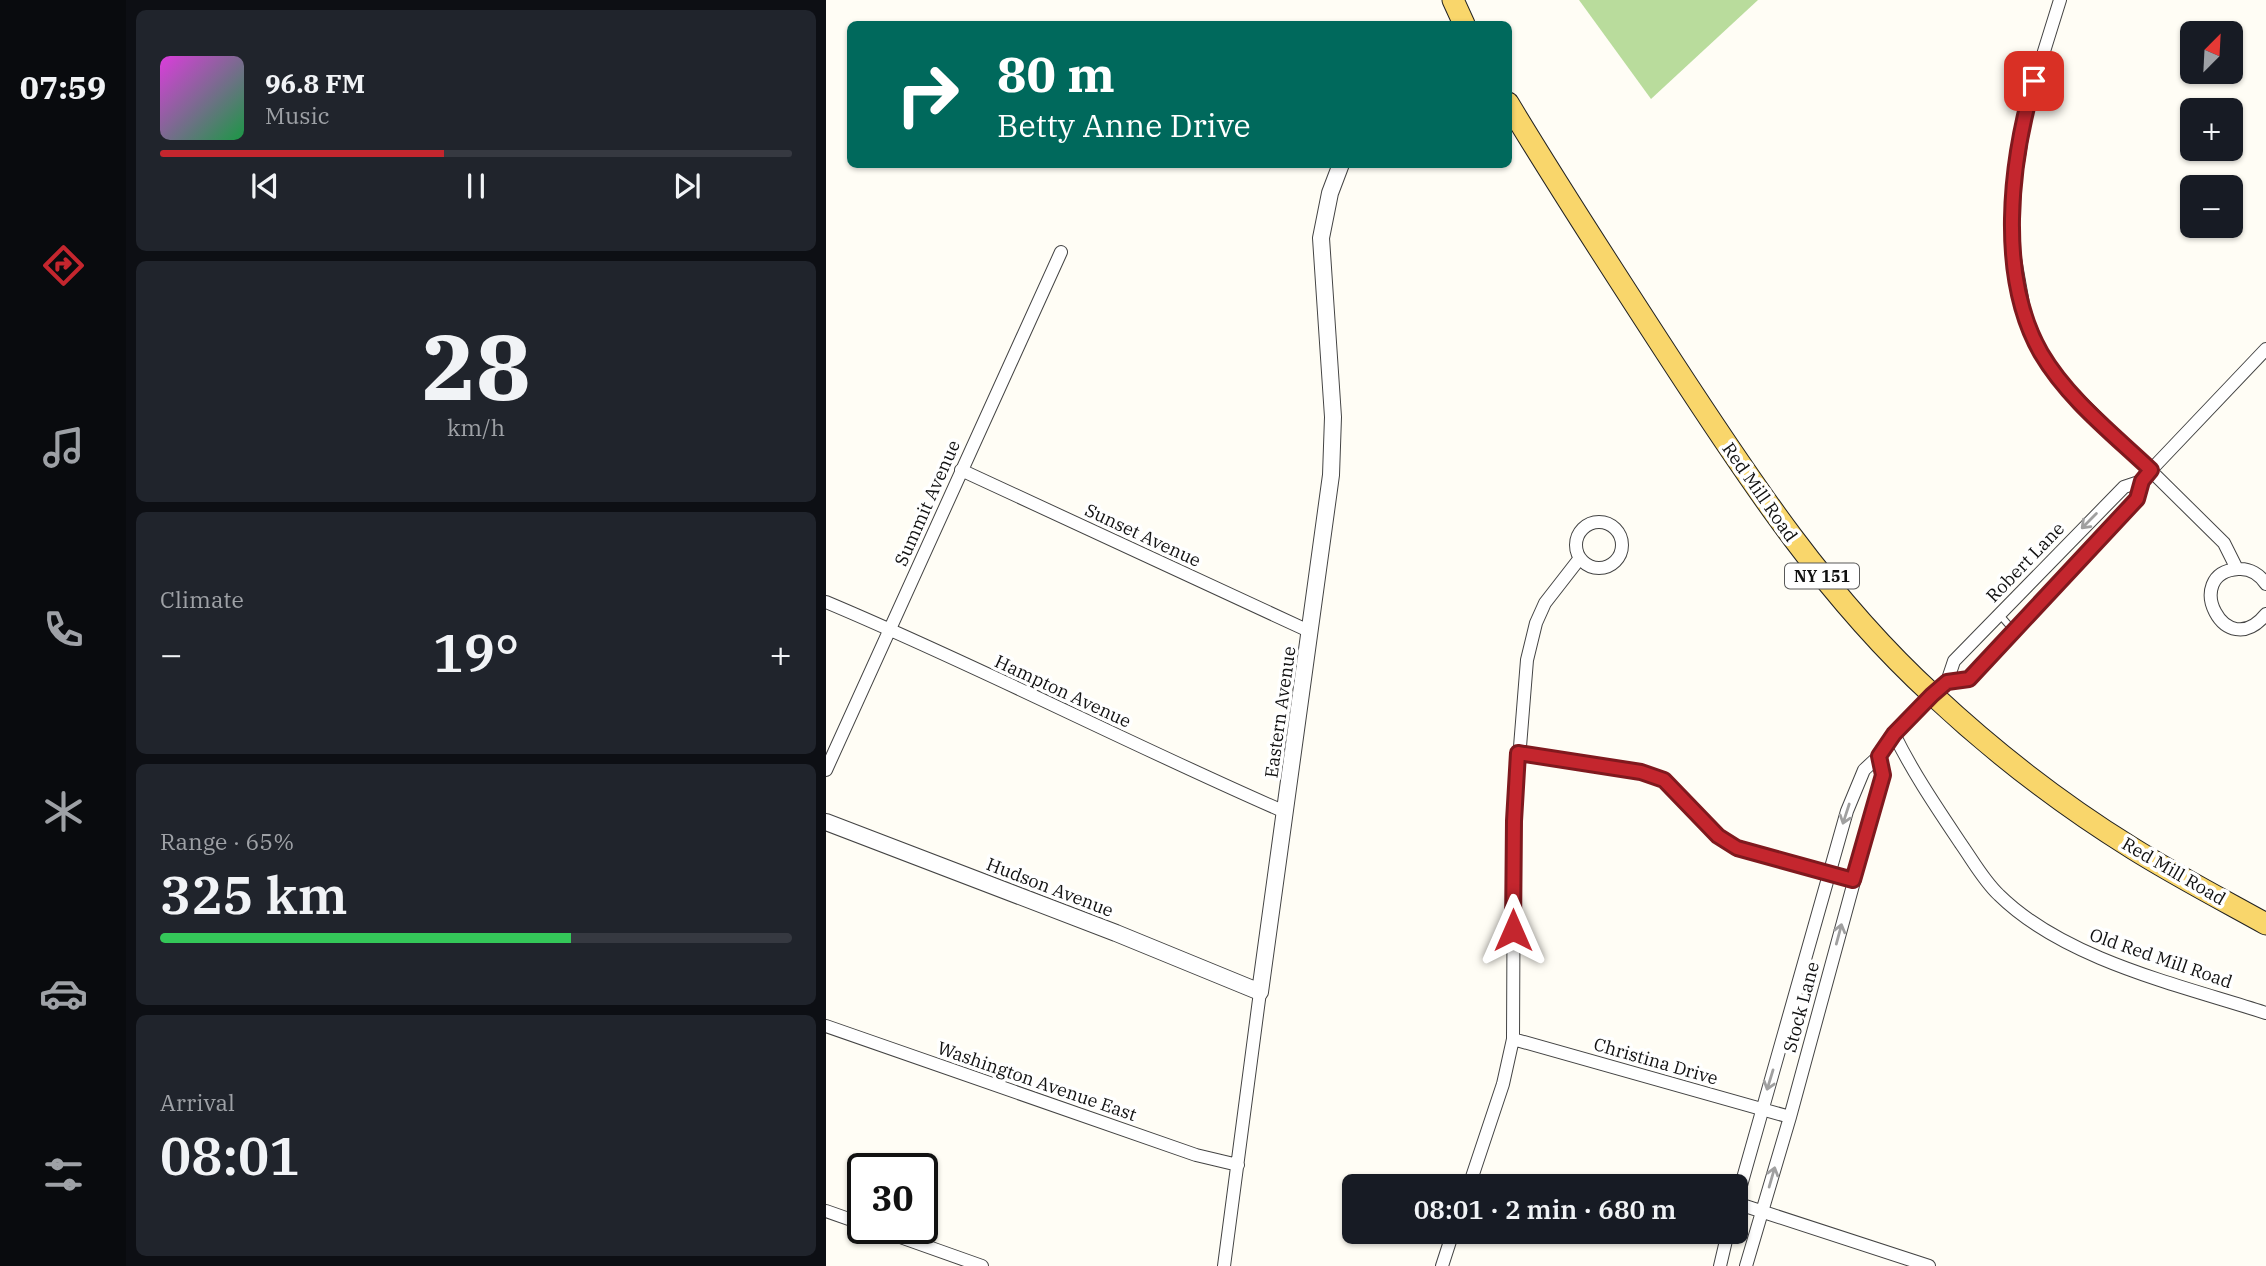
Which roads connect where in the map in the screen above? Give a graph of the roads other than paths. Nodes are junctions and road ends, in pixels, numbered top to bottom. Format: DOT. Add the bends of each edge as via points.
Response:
graph roads {
  1 [pos="1453,0"];
  2 [pos="2060,0"];
  3 [pos="1463,21"];
  4 [pos="1512,110"];
  5 [pos="1339,168"];
  6 [pos="1060,252"];
  7 [pos="2266,349"];
  8 [pos="961,470"];
  9 [pos="2151,470"];
  10 [pos="2142,481"];
  11 [pos="1580,558"];
  12 [pos="2237,569"];
  13 [pos="2266,584"];
  14 [pos="826,602"];
  15 [pos="1999,614"];
  16 [pos="2266,614"];
  17 [pos="889,629"];
  18 [pos="2014,631"];
  19 [pos="1311,632"];
  20 [pos="1940,688"];
  21 [pos="1894,734"];
  22 [pos="1518,753"];
  23 [pos="1879,756"];
  24 [pos="826,770"];
  25 [pos="1285,813"];
  26 [pos="826,822"];
  27 [pos="1830,876"];
  28 [pos="1853,880"];
  29 [pos="2266,924"];
  30 [pos="1260,992"];
  31 [pos="2266,1013"];
  32 [pos="826,1026"];
  33 [pos="1513,1039"];
  34 [pos="1762,1110"];
  35 [pos="1790,1117"];
  36 [pos="1238,1165"];
  37 [pos="1473,1174"];
  38 [pos="1744,1174"];
  39 [pos="1748,1206"];
  40 [pos="1762,1210"];
  41 [pos="826,1211"];
  42 [pos="847,1218"];
  43 [pos="921,1244"];
  44 [pos="1449,1244"];
  45 [pos="1725,1244"];
  46 [pos="982,1266"];
  47 [pos="1224,1266"];
  48 [pos="1442,1266"];
  49 [pos="1720,1266"];
  50 [pos="1746,1266"];
  51 [pos="1929,1266"];
  1 -- 3 [label="main road"];
  2 -- 9 [label="street" via="2027,106 2018,156 2012,204 2017,279 2041,353 2067,388"];
  4 -- 20 [label="main road, Red Mill Road / NY 151" via="1730,451 1796,544 1847,606"];
  5 -- 19 [label="street, Eastern Avenue" via="1321,238 1333,417 1331,475"];
  6 -- 8 [label="street, Summit Avenue"];
  7 -- 9 [label="street, Robert Lane"];
  8 -- 17 [label="street, Summit Avenue"];
  8 -- 19 [label="street, Sunset Avenue"];
  9 -- 10 [label="street, Robert Lane"];
  9 -- 12 [label="street" via="2224,543"];
  10 -- 15 [label="street, Robert Lane, one-way" via="2124,487"];
  10 -- 18 [label="street, Robert Lane" via="2137,499"];
  11 -- 22 [label="street" via="1545,603 1536,624 1527,660"];
  12 -- 13 [label="street" via="2256,573"];
  12 -- 16 [label="street" via="2213,586 2215,615 2242,629"];
  14 -- 17 [label="street, Hampton Avenue"];
  15 -- 18 [label="lane"];
  15 -- 20 [label="street, Robert Lane" via="1954,660"];
  17 -- 24 [label="street, Summit Avenue"];
  17 -- 25 [label="street, Hampton Avenue"];
  18 -- 20 [label="street, Robert Lane" via="1969,679"];
  19 -- 25 [label="street, Eastern Avenue"];
  20 -- 21 [label="street, Stock Lane"];
  20 -- 29 [label="main road, Red Mill Road / NY 151" via="2013,765 2084,817"];
  21 -- 23 [label="street, Stock Lane"];
  21 -- 31 [label="street, Old Red Mill Road" via="1979,871 1998,895 2031,921 2115,965"];
  22 -- 27 [label="street" via="1641,772 1664,780 1718,836 1737,848"];
  22 -- 33 [label="street"];
  23 -- 27 [label="street, Stock Lane, one-way" via="1864,770 1847,811"];
  23 -- 28 [label="street, Stock Lane" via="1883,775"];
  25 -- 30 [label="street, Eastern Avenue"];
  26 -- 30 [label="street, Hudson Avenue"];
  27 -- 28 [label="street"];
  27 -- 34 [label="street, Stock Lane, one-way"];
  35 -- 28 [label="street, Stock Lane, one-way"];
  30 -- 36 [label="street, Eastern Avenue"];
  32 -- 36 [label="street, Washington Avenue East" via="1196,1155"];
  33 -- 34 [label="street, Christina Drive"];
  33 -- 37 [label="street"];
  34 -- 35 [label="street, Christina Drive"];
  34 -- 38 [label="street, Stock Lane"];
  40 -- 35 [label="street, Stock Lane, one-way"];
  36 -- 47 [label="street, Eastern Avenue"];
  39 -- 40 [label="street"];
  40 -- 50 [label="street, Stock Lane"];
  40 -- 51 [label="street"];
  41 -- 42 [label="street"];
  43 -- 46 [label="street"];
  44 -- 48 [label="street"];
  45 -- 49 [label="street"];
}
